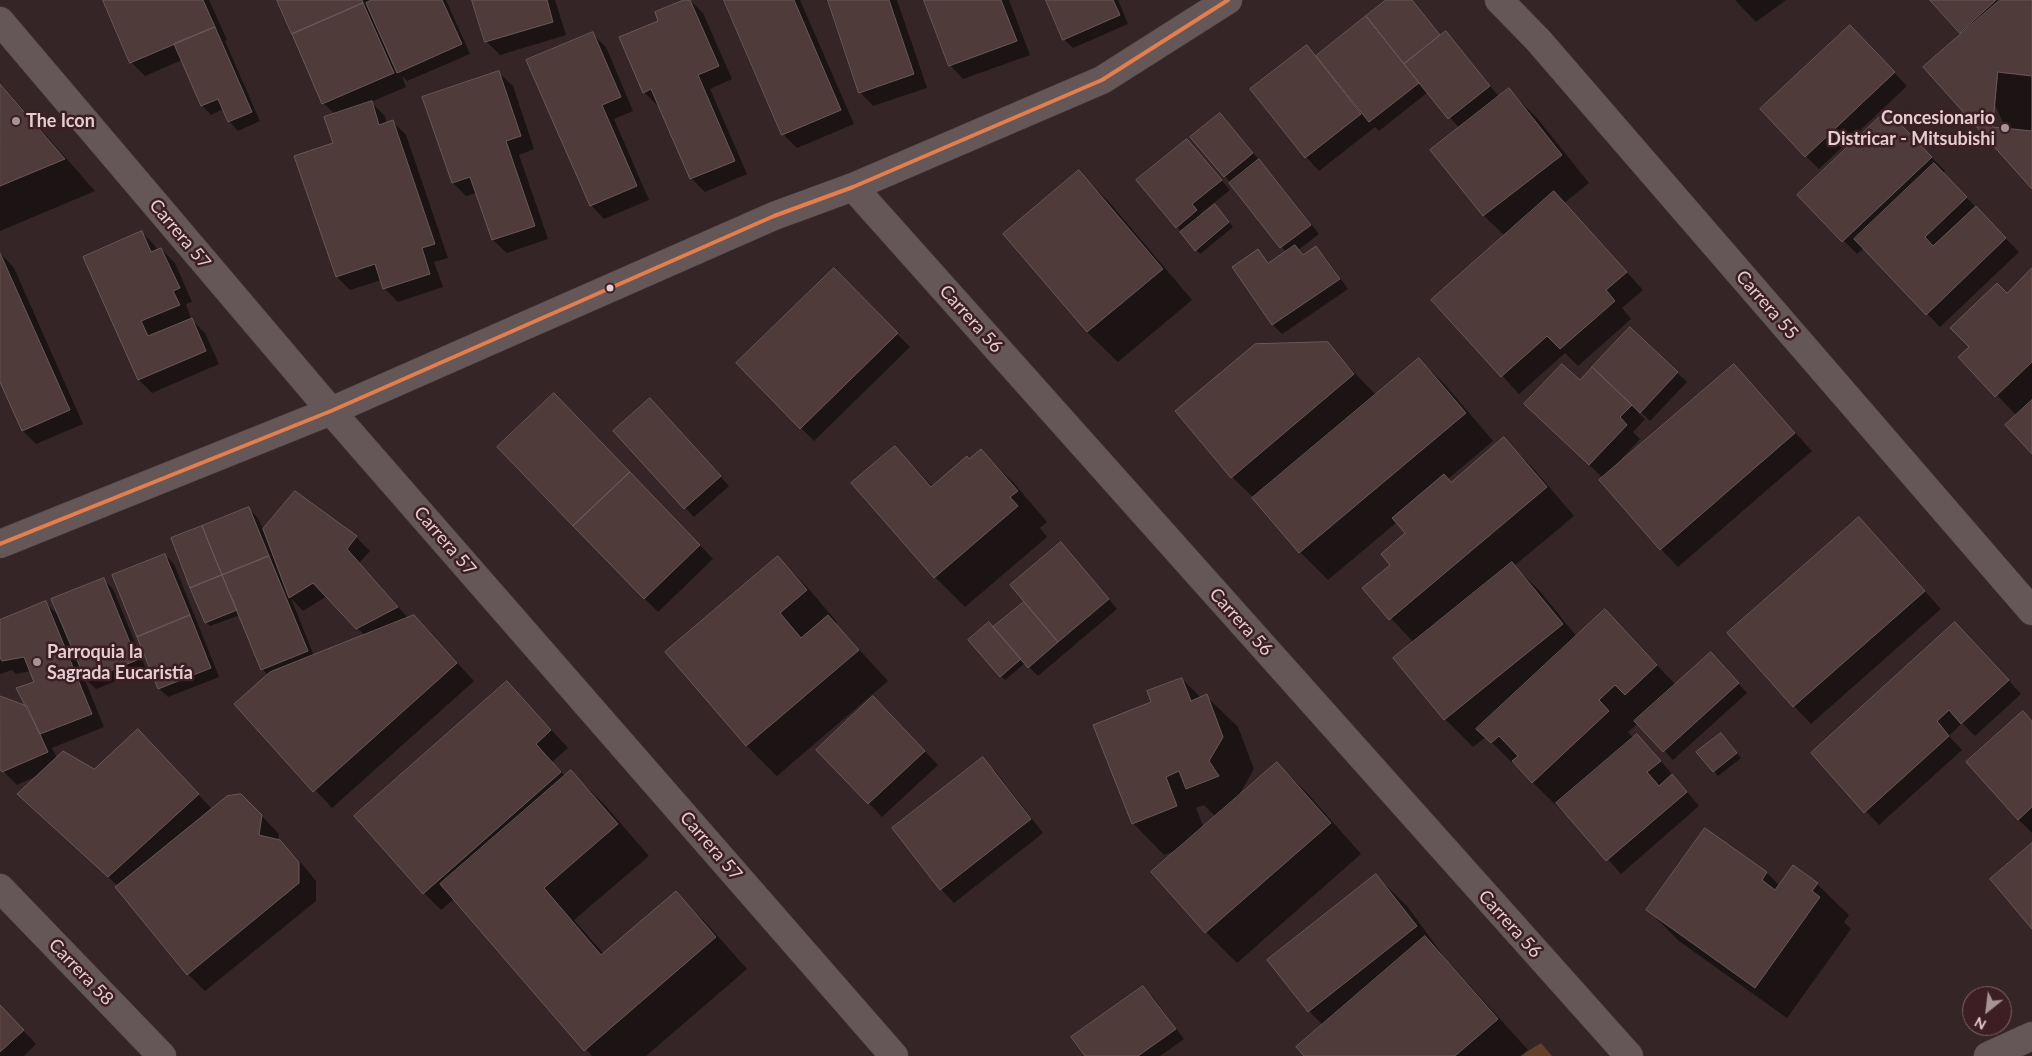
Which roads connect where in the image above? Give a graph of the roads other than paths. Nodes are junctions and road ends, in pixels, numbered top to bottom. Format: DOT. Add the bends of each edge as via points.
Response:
graph roads {
  1 [pos="1228,0"];
  2 [pos="1499,0"];
  3 [pos="0,21"];
  4 [pos="853,186"];
  5 [pos="331,411"];
  6 [pos="0,544"];
  7 [pos="2032,611"];
  8 [pos="0,888"];
  9 [pos="2032,1036"];
  10 [pos="162,1056"];
  11 [pos="894,1056"];
  12 [pos="1629,1056"];
  13 [pos="1988,1056"];
  1 -- 4 [label="street" via="1102,80"];
  2 -- 7 [label="street, Carrera 55" via="1538,40"];
  3 -- 5 [label="street, Carrera 57"];
  4 -- 5 [label="street" via="774,216"];
  4 -- 12 [label="street, Carrera 56"];
  5 -- 6 [label="street"];
  5 -- 11 [label="street, Carrera 57"];
  8 -- 10 [label="street, Carrera 58"];
  9 -- 13 [label="street"];
}
